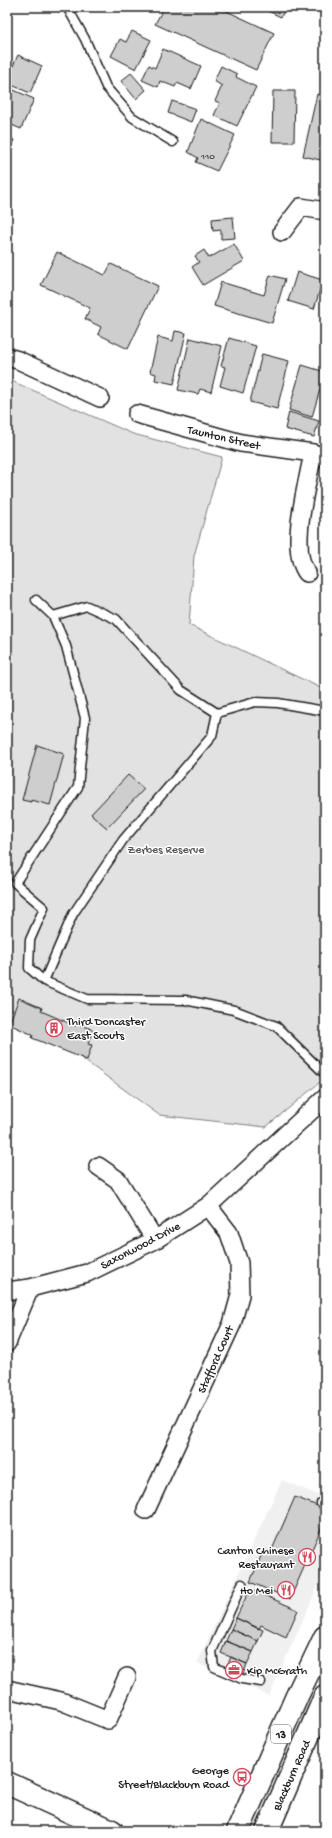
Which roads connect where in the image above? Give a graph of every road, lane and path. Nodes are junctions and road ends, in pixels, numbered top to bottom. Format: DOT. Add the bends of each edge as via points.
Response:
graph roads {
  1 [pos="67,7"];
  2 [pos="173,142"];
  3 [pos="325,211"];
  4 [pos="282,232"];
  5 [pos="7,357"];
  6 [pos="100,398"];
  7 [pos="137,414"];
  8 [pos="319,455"];
  9 [pos="307,573"];
  10 [pos="36,600"];
  11 [pos="53,616"];
  12 [pos="325,711"];
  13 [pos="217,713"];
  14 [pos="44,981"];
  15 [pos="325,1074"];
  16 [pos="325,1098"];
  17 [pos="98,1166"];
  18 [pos="208,1206"];
  19 [pos="155,1240"];
  20 [pos="30,1288"];
  21 [pos="7,1292"];
  22 [pos="7,1343"];
  23 [pos="146,1510"];
  24 [pos="242,1584"];
  25 [pos="325,1637"];
  26 [pos="127,1677"];
  27 [pos="261,1682"];
  28 [pos="7,1689"];
  29 [pos="297,1696"];
  30 [pos="324,1704"];
  31 [pos="7,1783"];
  32 [pos="112,1831"];
  33 [pos="238,1831"];
  34 [pos="267,1831"];
  1 -- 2 [label="lane" via="106,87 132,117"];
  3 -- 4 [label="street" via="301,207"];
  5 -- 6 [label="street"];
  7 -- 8 [label="street, Taunton Street" via="241,444"];
  8 -- 9 [label="street" via="298,535 303,568"];
  10 -- 11 [label="lane"];
  11 -- 13 [label="lane" via="88,606 116,619 181,690"];
  11 -- 14 [label="lane" via="66,646 85,718 78,787 15,883 44,908 30,940 29,968"];
  12 -- 13 [label="lane" via="255,702"];
  13 -- 14 [label="lane" via="212,736 123,840 73,914"];
  14 -- 15 [label="lane" via="87,998 185,1000 234,1010 276,1026"];
  16 -- 18 [label="street, Saxonwood Drive"];
  17 -- 19 [label="street" via="118,1180"];
  18 -- 19 [label="street, Saxonwood Drive"];
  18 -- 23 [label="street, Stafford Court" via="229,1233 239,1264 240,1295 232,1324"];
  19 -- 20 [label="street, Saxonwood Drive" via="87,1273"];
  20 -- 21 [label="street, Saxonwood Drive"];
  20 -- 22 [label="street"];
  24 -- 27 [label="lane" via="212,1651 214,1667 242,1679"];
  25 -- 29 [label="main road, 13"];
  26 -- 28 [label="street" via="108,1720 61,1701"];
  29 -- 30 [label="street"];
  29 -- 33 [label="main road, 13"];
  30 -- 34 [label="main road, Blackburn Road / 13"];
  31 -- 32 [label="main road"];
}
